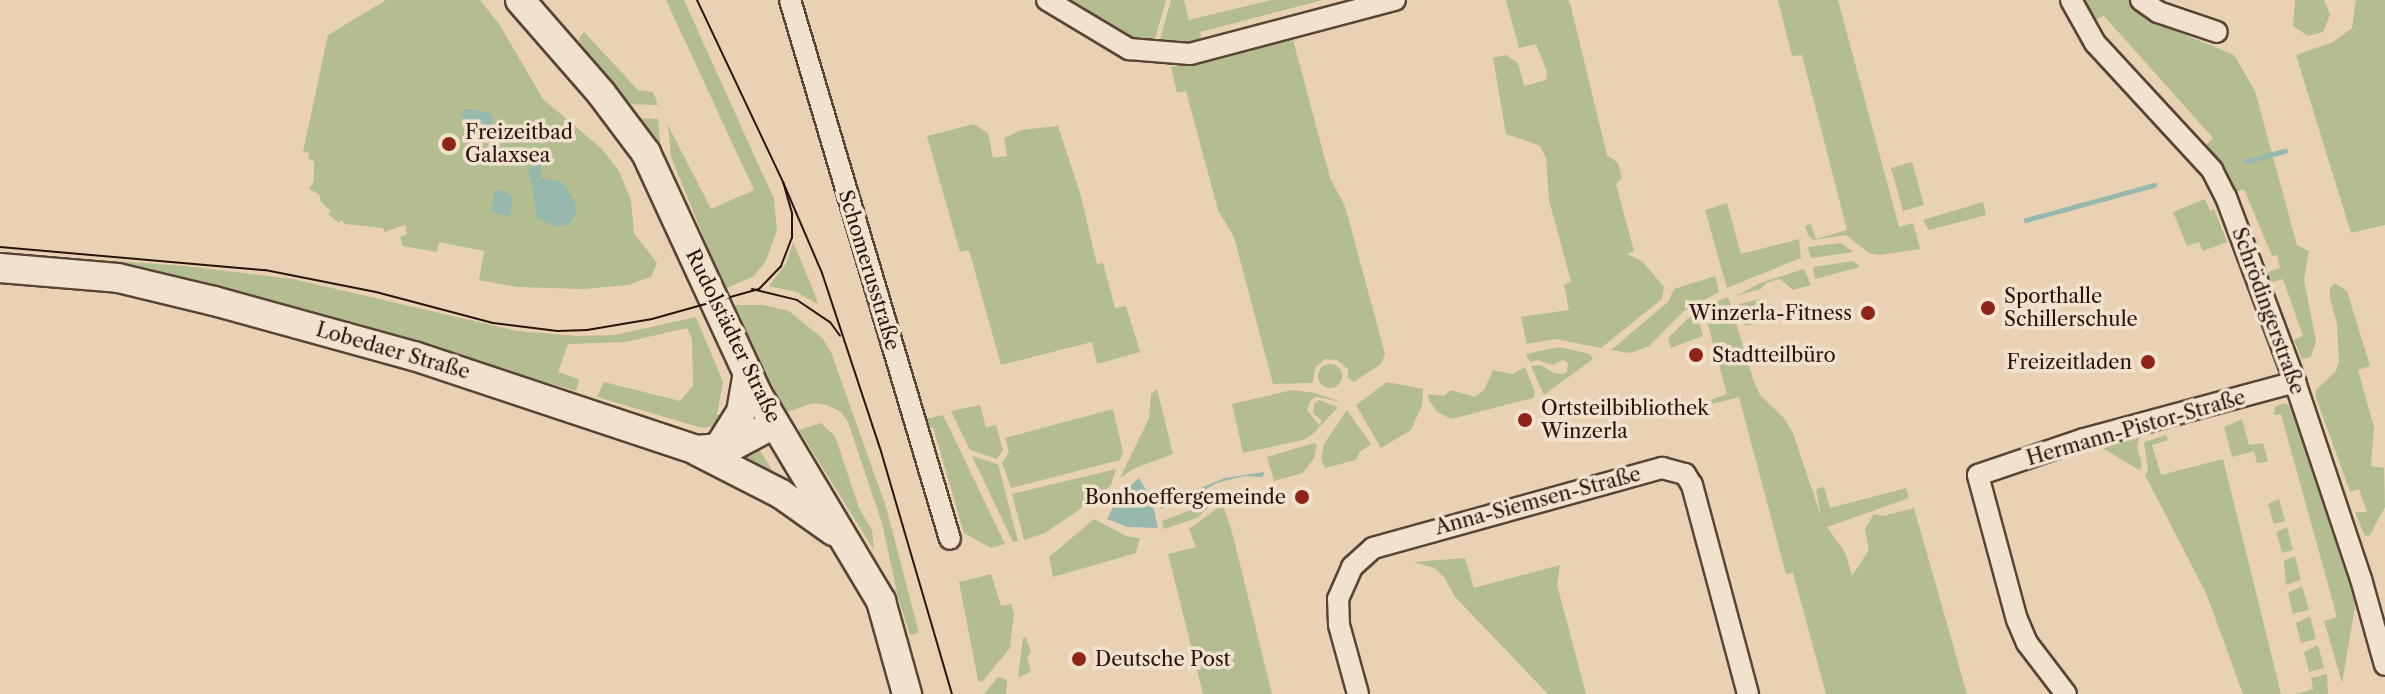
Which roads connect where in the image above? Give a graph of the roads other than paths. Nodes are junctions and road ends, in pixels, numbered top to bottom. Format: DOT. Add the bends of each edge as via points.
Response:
graph roads {
  1 [pos="520,0"];
  2 [pos="790,0"];
  3 [pos="1047,0"];
  4 [pos="1395,0"];
  5 [pos="2071,0"];
  6 [pos="2141,0"];
  7 [pos="2217,32"];
  8 [pos="0,268"];
  9 [pos="748,374"];
  10 [pos="2295,382"];
  11 [pos="774,424"];
  12 [pos="707,450"];
  13 [pos="950,539"];
  14 [pos="851,547"];
  15 [pos="2385,665"];
  16 [pos="907,694"];
  17 [pos="1358,694"];
  18 [pos="1748,694"];
  19 [pos="2066,694"];
  1 -- 9 [label="main road, Rudolstädter Straße" via="646,153"];
  2 -- 13 [label="street, Schomerusstraße"];
  3 -- 4 [label="street" via="1129,49 1190,54"];
  5 -- 10 [label="street, Schrödingerstraße" via="2109,61 2212,170"];
  6 -- 7 [label="street" via="2158,12"];
  8 -- 12 [label="main road, Lobedaer Straße" via="118,278 171,290 414,356"];
  9 -- 11 [label="main road, Rudolstädter Straße"];
  9 -- 12 [label="main road" via="741,412"];
  10 -- 15 [label="street, Schrödingerstraße"];
  10 -- 19 [label="street, Hermann-Pistor-Straße" via="2084,439 1978,475 2017,620 2027,643"];
  11 -- 12 [label="main road" via="738,445"];
  11 -- 14 [label="main road, Rudolstädter Straße"];
  12 -- 14 [label="main road, Lobedaer Straße" via="781,494"];
  14 -- 16 [label="main road, Rudolstädter Straße" via="881,601"];
  17 -- 18 [label="street, Anna-Siemsen-Straße" via="1339,625 1338,599 1352,567 1373,548 1662,468 1685,474 1692,485"];
}
